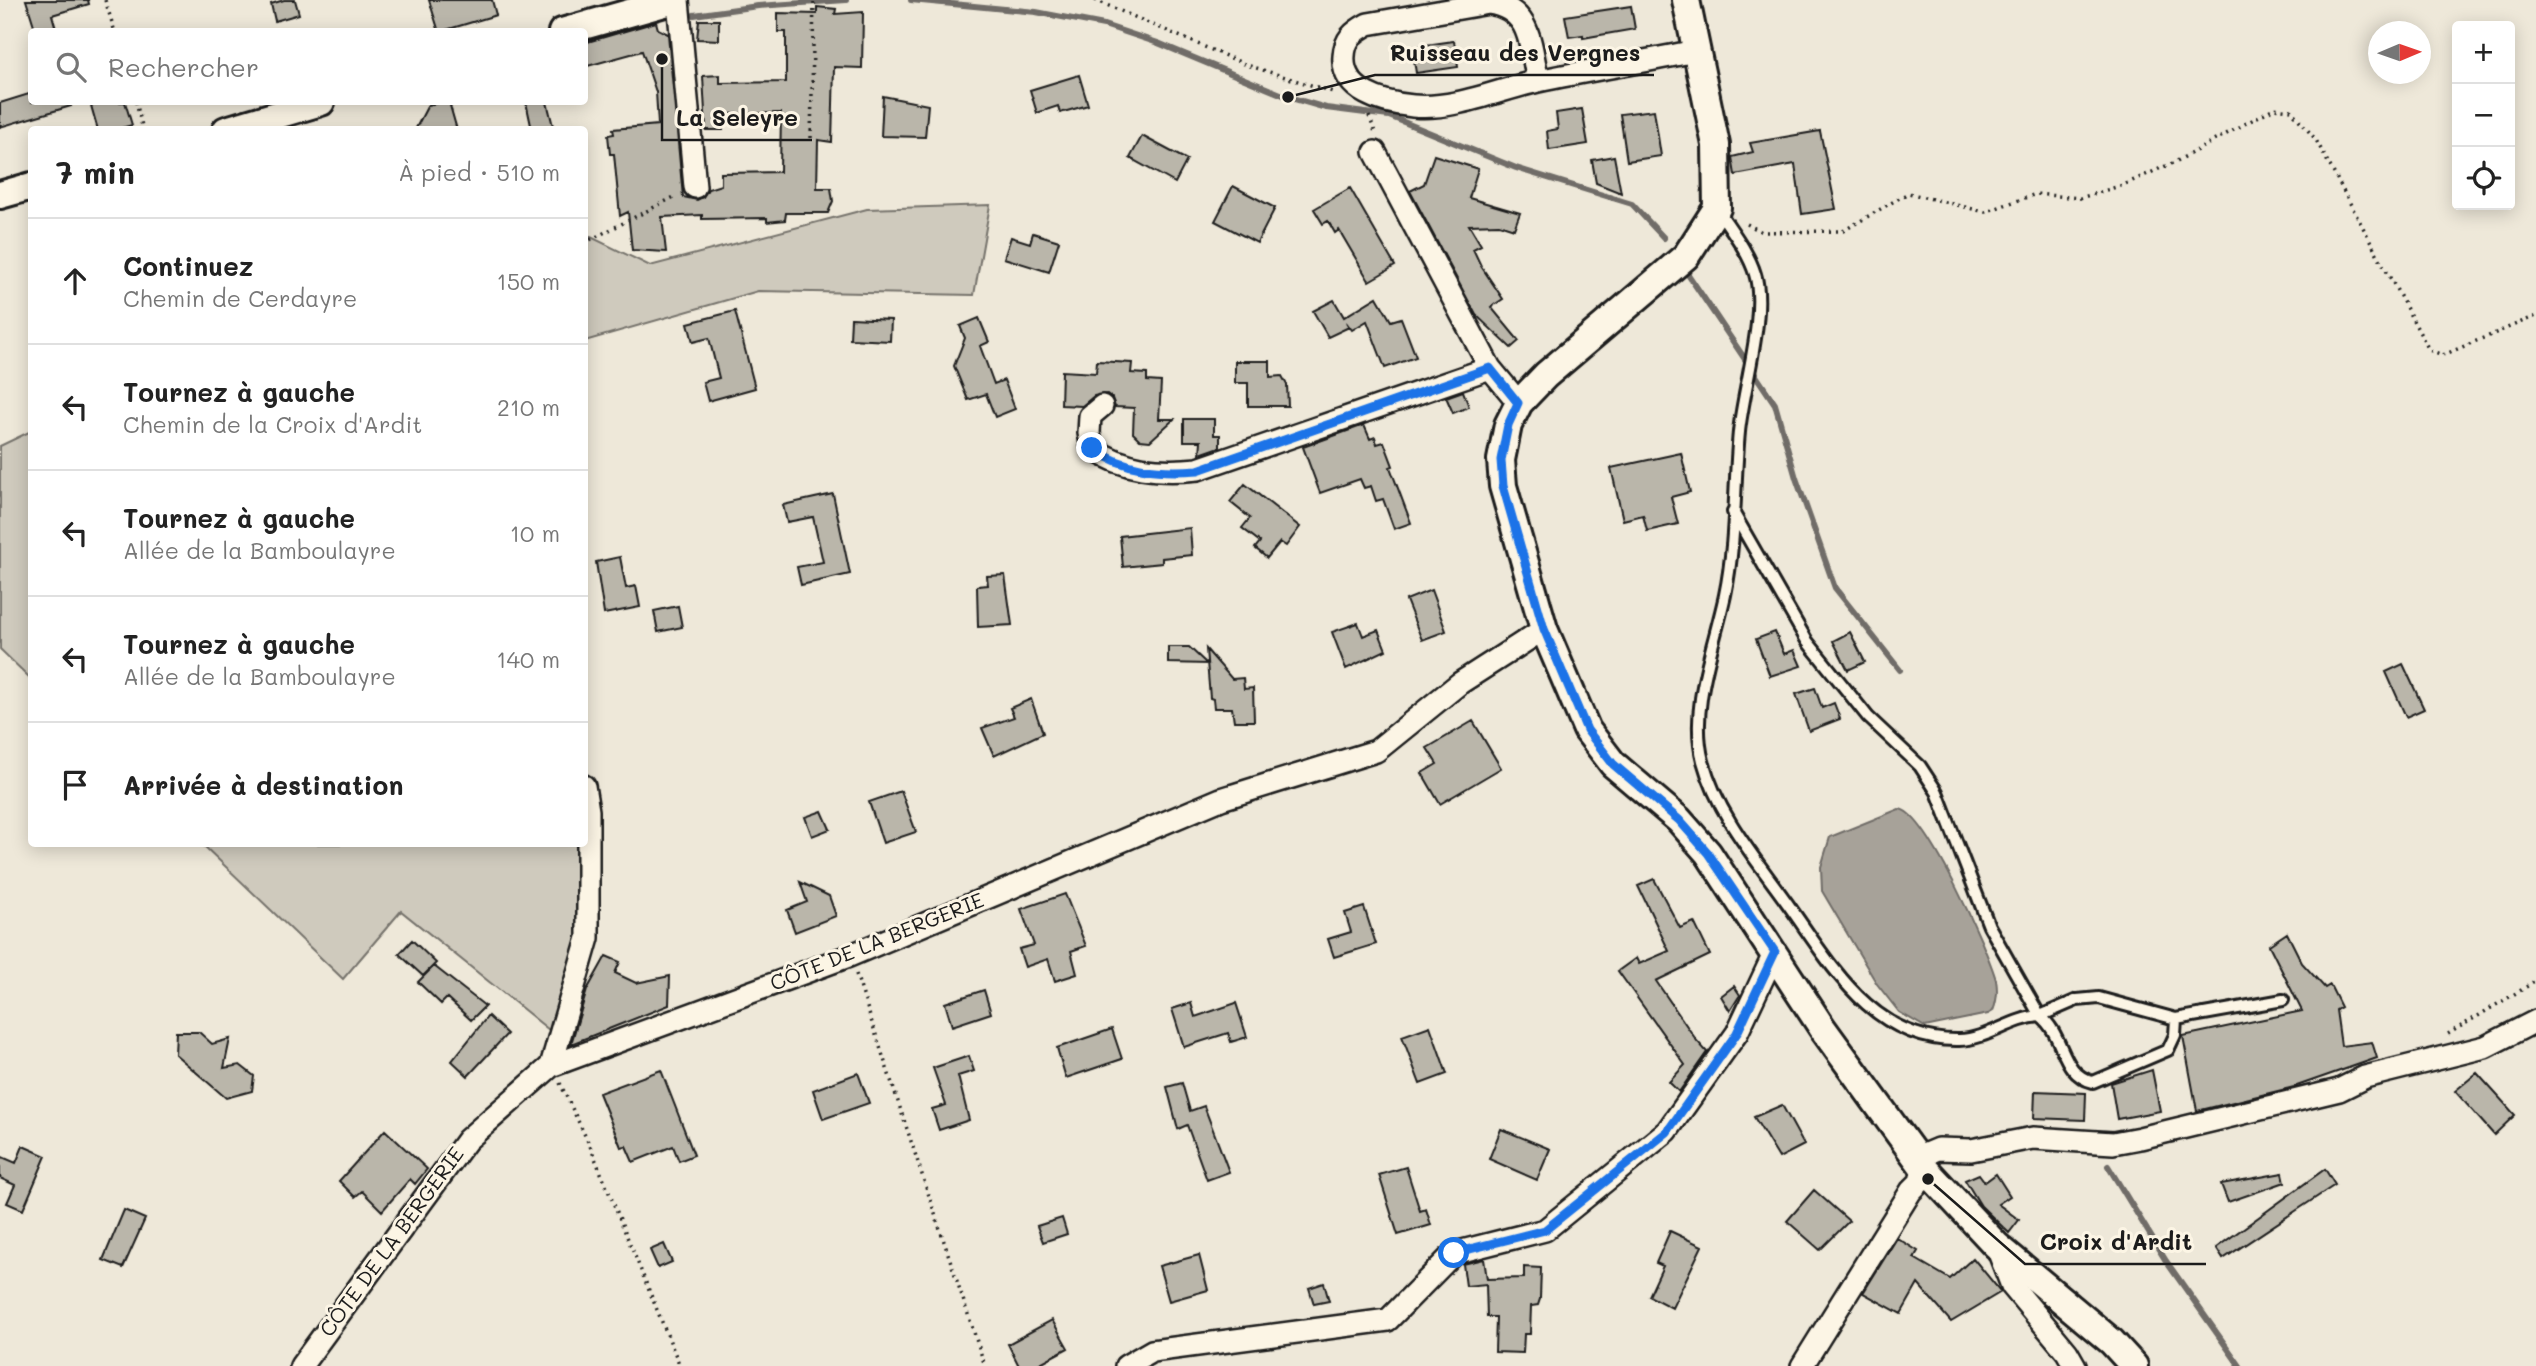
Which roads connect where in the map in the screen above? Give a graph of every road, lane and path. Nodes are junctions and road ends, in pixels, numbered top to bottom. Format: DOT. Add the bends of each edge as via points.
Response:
graph roads {
  1 [pos="104,0"];
  2 [pos="814,0"];
  3 [pos="1095,0"];
  4 [pos="1686,0"];
  5 [pos="665,1"];
  6 [pos="114,28"];
  7 [pos="575,28"];
  8 [pos="1695,51"];
  9 [pos="1538,81"];
  10 [pos="1342,94"];
  11 [pos="137,105"];
  12 [pos="311,105"];
  13 [pos="142,126"];
  14 [pos="240,126"];
  15 [pos="811,138"];
  16 [pos="1376,152"];
  17 [pos="28,187"];
  18 [pos="695,187"];
  19 [pos="0,195"];
  20 [pos="1717,208"];
  21 [pos="588,241"];
  22 [pos="2536,316"];
  23 [pos="1490,368"];
  24 [pos="1518,403"];
  25 [pos="1102,406"];
  26 [pos="1733,511"];
  27 [pos="1544,629"];
  28 [pos="588,811"];
  29 [pos="588,847"];
  30 [pos="588,847"];
  31 [pos="1775,952"];
  32 [pos="849,956"];
  33 [pos="2536,981"];
  34 [pos="2283,1000"];
  35 [pos="2040,1016"];
  36 [pos="2176,1019"];
  37 [pos="2536,1021"];
  38 [pos="2438,1039"];
  39 [pos="551,1066"];
  40 [pos="1924,1168"];
  41 [pos="1996,1245"];
  42 [pos="301,1366"];
  43 [pos="680,1366"];
  44 [pos="985,1366"];
  45 [pos="1126,1366"];
  46 [pos="1802,1366"];
  47 [pos="2075,1366"];
  48 [pos="2134,1366"];
  1 -- 6 [label="path"];
  2 -- 15 [label="path"];
  3 -- 10 [label="path" via="1247,65"];
  4 -- 8 [label="street"];
  5 -- 7 [label="street"];
  5 -- 18 [label="street"];
  8 -- 9 [label="street"];
  8 -- 20 [label="street" via="1716,145"];
  9 -- 9 [label="street" via="1445,104 1413,106 1357,90 1343,62 1345,44 1354,31 1368,24 1489,3 1502,5 1516,12 1525,26"];
  11 -- 13 [label="path"];
  12 -- 14 [label="street"];
  16 -- 23 [label="street"];
  17 -- 19 [label="street"];
  18 -- 21 [label="path"];
  20 -- 22 [label="path" via="1762,232 1843,231 1908,193 1985,212 2036,194 2080,198 2123,185 2177,160 2273,108 2291,110 2316,140 2429,349 2443,355"];
  20 -- 24 [label="street" via="1686,256"];
  20 -- 26 [label="lane" via="1756,276 1756,322"];
  23 -- 24 [label="street"];
  23 -- 25 [label="street" via="1198,470 1173,472 1113,462 1092,448 1089,433 1090,416"];
  24 -- 27 [label="street" via="1501,460 1503,486"];
  26 -- 35 [label="lane" via="1807,641 1868,717 1920,766 1937,792 1989,926"];
  26 -- 35 [label="lane" via="1726,591 1699,733 1703,762 1725,814 1848,990 1882,1018 1925,1037 1961,1040"];
  27 -- 31 [label="street" via="1587,730 1613,764 1679,820 1708,853"];
  27 -- 32 [label="street, CÔTE DE LA BERGERIE" via="1460,683 1376,751 1221,799"];
  28 -- 30 [label="street"];
  29 -- 39 [label="street" via="588,939"];
  31 -- 40 [label="street" via="1823,1029"];
  31 -- 45 [label="street" via="1737,1033 1667,1132 1545,1230 1454,1253 1388,1320 1152,1351"];
  32 -- 39 [label="street, CÔTE DE LA BERGERIE"];
  32 -- 44 [label="path"];
  33 -- 38 [label="path"];
  34 -- 36 [label="lane"];
  35 -- 36 [label="lane" via="2077,1000 2099,998"];
  35 -- 36 [label="lane" via="2052,1026 2071,1071 2092,1082 2168,1051"];
  37 -- 40 [label="street" via="2485,1047 2365,1077 2339,1090 2113,1143 2033,1138 1971,1150 1938,1149 1926,1154"];
  39 -- 42 [label="street, CÔTE DE LA BERGERIE" via="467,1140"];
  39 -- 43 [label="path" via="590,1146"];
  40 -- 41 [label="street"];
  40 -- 46 [label="street" via="1920,1182"];
  41 -- 47 [label="street" via="2012,1286"];
  41 -- 48 [label="street" via="2112,1342"];
}
